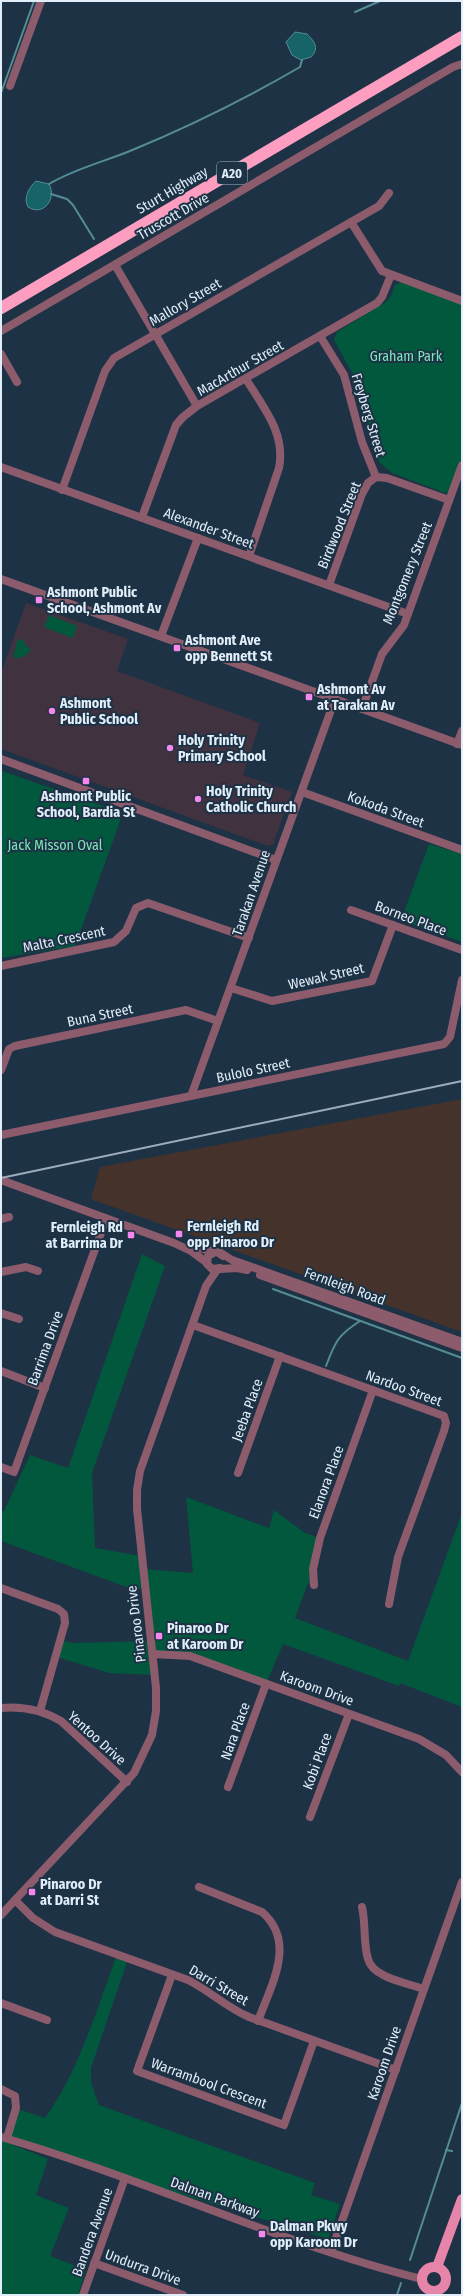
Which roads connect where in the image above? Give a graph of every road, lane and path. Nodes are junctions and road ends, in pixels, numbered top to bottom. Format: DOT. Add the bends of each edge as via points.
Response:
graph roads {
  1 [pos="41,1"];
  2 [pos="462,37"];
  3 [pos="462,64"];
  4 [pos="10,86"];
  5 [pos="389,193"];
  6 [pos="351,222"];
  7 [pos="115,265"];
  8 [pos="391,275"];
  9 [pos="462,301"];
  10 [pos="1,308"];
  11 [pos="1,332"];
  12 [pos="156,333"];
  13 [pos="320,336"];
  14 [pos="1,354"];
  15 [pos="246,379"];
  16 [pos="17,382"];
  17 [pos="197,406"];
  18 [pos="462,465"];
  19 [pos="1,468"];
  20 [pos="376,477"];
  21 [pos="62,490"];
  22 [pos="449,500"];
  23 [pos="142,517"];
  24 [pos="198,538"];
  25 [pos="249,556"];
  26 [pos="1,579"];
  27 [pos="329,585"];
  28 [pos="408,614"];
  29 [pos="161,636"];
  30 [pos="335,699"];
  31 [pos="362,709"];
  32 [pos="462,731"];
  33 [pos="460,744"];
  34 [pos="1,759"];
  35 [pos="302,792"];
  36 [pos="462,850"];
  37 [pos="276,860"];
  38 [pos="351,910"];
  39 [pos="393,925"];
  40 [pos="249,938"];
  41 [pos="462,950"];
  42 [pos="1,966"];
  43 [pos="462,980"];
  44 [pos="231,988"];
  45 [pos="218,1021"];
  46 [pos="1,1070"];
  47 [pos="191,1096"];
  48 [pos="1,1136"];
  49 [pos="1,1180"];
  50 [pos="106,1219"];
  51 [pos="174,1243"];
  52 [pos="218,1252"];
  53 [pos="207,1264"];
  54 [pos="218,1269"];
  55 [pos="38,1271"];
  56 [pos="1,1272"];
  57 [pos="206,1286"];
  58 [pos="1,1313"];
  59 [pos="19,1319"];
  60 [pos="193,1325"];
  61 [pos="462,1342"];
  62 [pos="462,1348"];
  63 [pos="280,1356"];
  64 [pos="1,1372"];
  65 [pos="45,1388"];
  66 [pos="373,1390"];
  67 [pos="1,1467"];
  68 [pos="238,1473"];
  69 [pos="314,1585"];
  70 [pos="1,1588"];
  71 [pos="389,1604"];
  72 [pos="153,1654"];
  73 [pos="266,1684"];
  74 [pos="1,1708"];
  75 [pos="40,1711"];
  76 [pos="349,1714"];
  77 [pos="462,1772"];
  78 [pos="127,1782"];
  79 [pos="228,1787"];
  80 [pos="310,1817"];
  81 [pos="462,1882"];
  82 [pos="199,1887"];
  83 [pos="15,1900"];
  84 [pos="362,1907"];
  85 [pos="1,1915"];
  86 [pos="172,1975"];
  87 [pos="424,1989"];
  88 [pos="1,2003"];
  89 [pos="48,2020"];
  90 [pos="258,2021"];
  91 [pos="314,2041"];
  92 [pos="396,2070"];
  93 [pos="1,2089"];
  94 [pos="4,2138"];
  95 [pos="125,2178"];
  96 [pos="462,2199"];
  97 [pos="332,2252"];
  98 [pos="94,2263"];
  99 [pos="437,2267"];
  100 [pos="422,2279"];
  101 [pos="428,2293"];
  102 [pos="84,2295"];
  103 [pos="183,2295"];
  1 -- 4 [label="street"];
  2 -- 10 [label="highway, Sturt Highway / A20"];
  3 -- 7 [label="street, Truscott Drive"];
  5 -- 6 [label="street, Mallory Street" via="379,206"];
  6 -- 8 [label="street" via="380,270"];
  6 -- 12 [label="street, Mallory Street"];
  7 -- 11 [label="street, Truscott Drive"];
  7 -- 12 [label="street"];
  8 -- 9 [label="street"];
  8 -- 13 [label="street, MacArthur Street" via="380,300"];
  12 -- 17 [label="street"];
  12 -- 21 [label="street, Mallory Street" via="114,358 109,364"];
  13 -- 15 [label="street, MacArthur Street"];
  13 -- 20 [label="street, Freyberg Street" via="344,374 362,442"];
  14 -- 16 [label="street"];
  15 -- 17 [label="street, MacArthur Street"];
  15 -- 25 [label="street" via="274,425 280,438 282,453"];
  17 -- 23 [label="street, MacArthur Street" via="176,425"];
  18 -- 22 [label="street, Montgomery Street"];
  19 -- 21 [label="street, Alexander Street"];
  20 -- 22 [label="street, Freyberg Street" via="387,478"];
  20 -- 27 [label="street, Birdwood Street" via="368,483 362,494"];
  21 -- 23 [label="street, Alexander Street"];
  22 -- 28 [label="street, Montgomery Street"];
  23 -- 24 [label="street, Alexander Street"];
  24 -- 25 [label="street, Alexander Street"];
  24 -- 29 [label="street"];
  25 -- 27 [label="street, Alexander Street"];
  26 -- 29 [label="street"];
  27 -- 28 [label="street, Alexander Street"];
  28 -- 31 [label="street, Montgomery Street" via="404,625 382,654"];
  29 -- 30 [label="street"];
  30 -- 31 [label="street"];
  30 -- 35 [label="street, Tarakan Avenue"];
  31 -- 33 [label="street"];
  32 -- 33 [label="street"];
  34 -- 37 [label="street"];
  35 -- 36 [label="street, Kokoda Street"];
  35 -- 37 [label="street, Tarakan Avenue"];
  37 -- 40 [label="street, Tarakan Avenue"];
  38 -- 39 [label="street, Borneo Place"];
  39 -- 41 [label="street, Borneo Place"];
  39 -- 44 [label="street, Wewak Street" via="372,981 272,1001"];
  40 -- 42 [label="street, Malta Crescent" via="148,903 136,908 126,931 114,942"];
  40 -- 44 [label="street, Tarakan Avenue"];
  43 -- 47 [label="street, Bulolo Street" via="450,1037 444,1044"];
  44 -- 45 [label="street, Tarakan Avenue"];
  45 -- 46 [label="street, Buna Street" via="186,1010 15,1046 9,1049"];
  45 -- 47 [label="street, Tarakan Avenue"];
  47 -- 48 [label="street, Bulolo Street"];
  49 -- 50 [label="street, Fernleigh Road"];
  50 -- 51 [label="street, Fernleigh Road"];
  50 -- 65 [label="street, Barrima Drive"];
  51 -- 52 [label="street, Fernleigh Road"];
  51 -- 53 [label="street, Fernleigh Road" via="191,1251"];
  52 -- 53 [label="street" via="209,1254"];
  52 -- 54 [label="street" via="224,1261"];
  52 -- 61 [label="street, Fernleigh Road" via="238,1262"];
  53 -- 54 [label="street"];
  53 -- 57 [label="street, Pinaroo Drive"];
  54 -- 57 [label="street, Pinaroo Drive"];
  54 -- 62 [label="street, Fernleigh Road" via="244,1269"];
  55 -- 56 [label="street" via="26,1267"];
  57 -- 60 [label="street, Pinaroo Drive"];
  58 -- 59 [label="street"];
  60 -- 63 [label="street, Nardoo Street"];
  60 -- 72 [label="street, Pinaroo Drive" via="140,1471 136,1490"];
  63 -- 66 [label="street, Nardoo Street"];
  63 -- 68 [label="street, Jeeba Place"];
  64 -- 65 [label="street"];
  65 -- 67 [label="street, Barrima Drive" via="14,1472"];
  66 -- 69 [label="street, Elanora Place" via="320,1538 313,1569"];
  66 -- 71 [label="street, Nardoo Street" via="441,1414 446,1423 398,1557"];
  70 -- 75 [label="street" via="58,1609 64,1614 64,1623"];
  72 -- 73 [label="street, Karoom Drive" via="190,1656"];
  72 -- 78 [label="street, Pinaroo Drive" via="157,1699 154,1723 141,1761"];
  73 -- 76 [label="street, Karoom Drive"];
  73 -- 79 [label="street, Nara Place"];
  74 -- 75 [label="street, Yentoo Drive" via="19,1707"];
  75 -- 78 [label="street, Yentoo Drive" via="70,1728"];
  76 -- 77 [label="street, Karoom Drive" via="430,1744 446,1755"];
  76 -- 80 [label="street, Kobi Place"];
  78 -- 83 [label="street, Pinaroo Drive"];
  81 -- 87 [label="street, Karoom Drive"];
  82 -- 90 [label="street" via="262,1912 279,1934 279,1960"];
  83 -- 85 [label="street, Pinaroo Drive"];
  83 -- 86 [label="street, Darri Street" via="33,1918 55,1932"];
  84 -- 87 [label="street" via="371,1966 385,1975"];
  86 -- 90 [label="street, Darri Street" via="198,1985 228,2007"];
  86 -- 91 [label="street, Warrambool Crescent" via="137,2071 284,2125"];
  87 -- 92 [label="street, Karoom Drive"];
  88 -- 89 [label="street"];
  90 -- 91 [label="street, Darri Street"];
  91 -- 92 [label="street, Darri Street"];
  92 -- 97 [label="street, Karoom Drive"];
  93 -- 94 [label="street" via="15,2096 17,2103"];
  94 -- 95 [label="street, Dalman Parkway"];
  95 -- 97 [label="street, Dalman Parkway"];
  95 -- 98 [label="street, Bandera Avenue"];
  96 -- 99 [label="main road"];
  97 -- 100 [label="street, Dalman Parkway"];
  98 -- 102 [label="street, Bandera Avenue"];
  98 -- 103 [label="street, Undurra Drive"];
  99 -- 100 [label="main road" via="427,2269"];
  99 -- 101 [label="main road" via="445,2275 446,2283 441,2290"];
  100 -- 101 [label="main road"];
}
